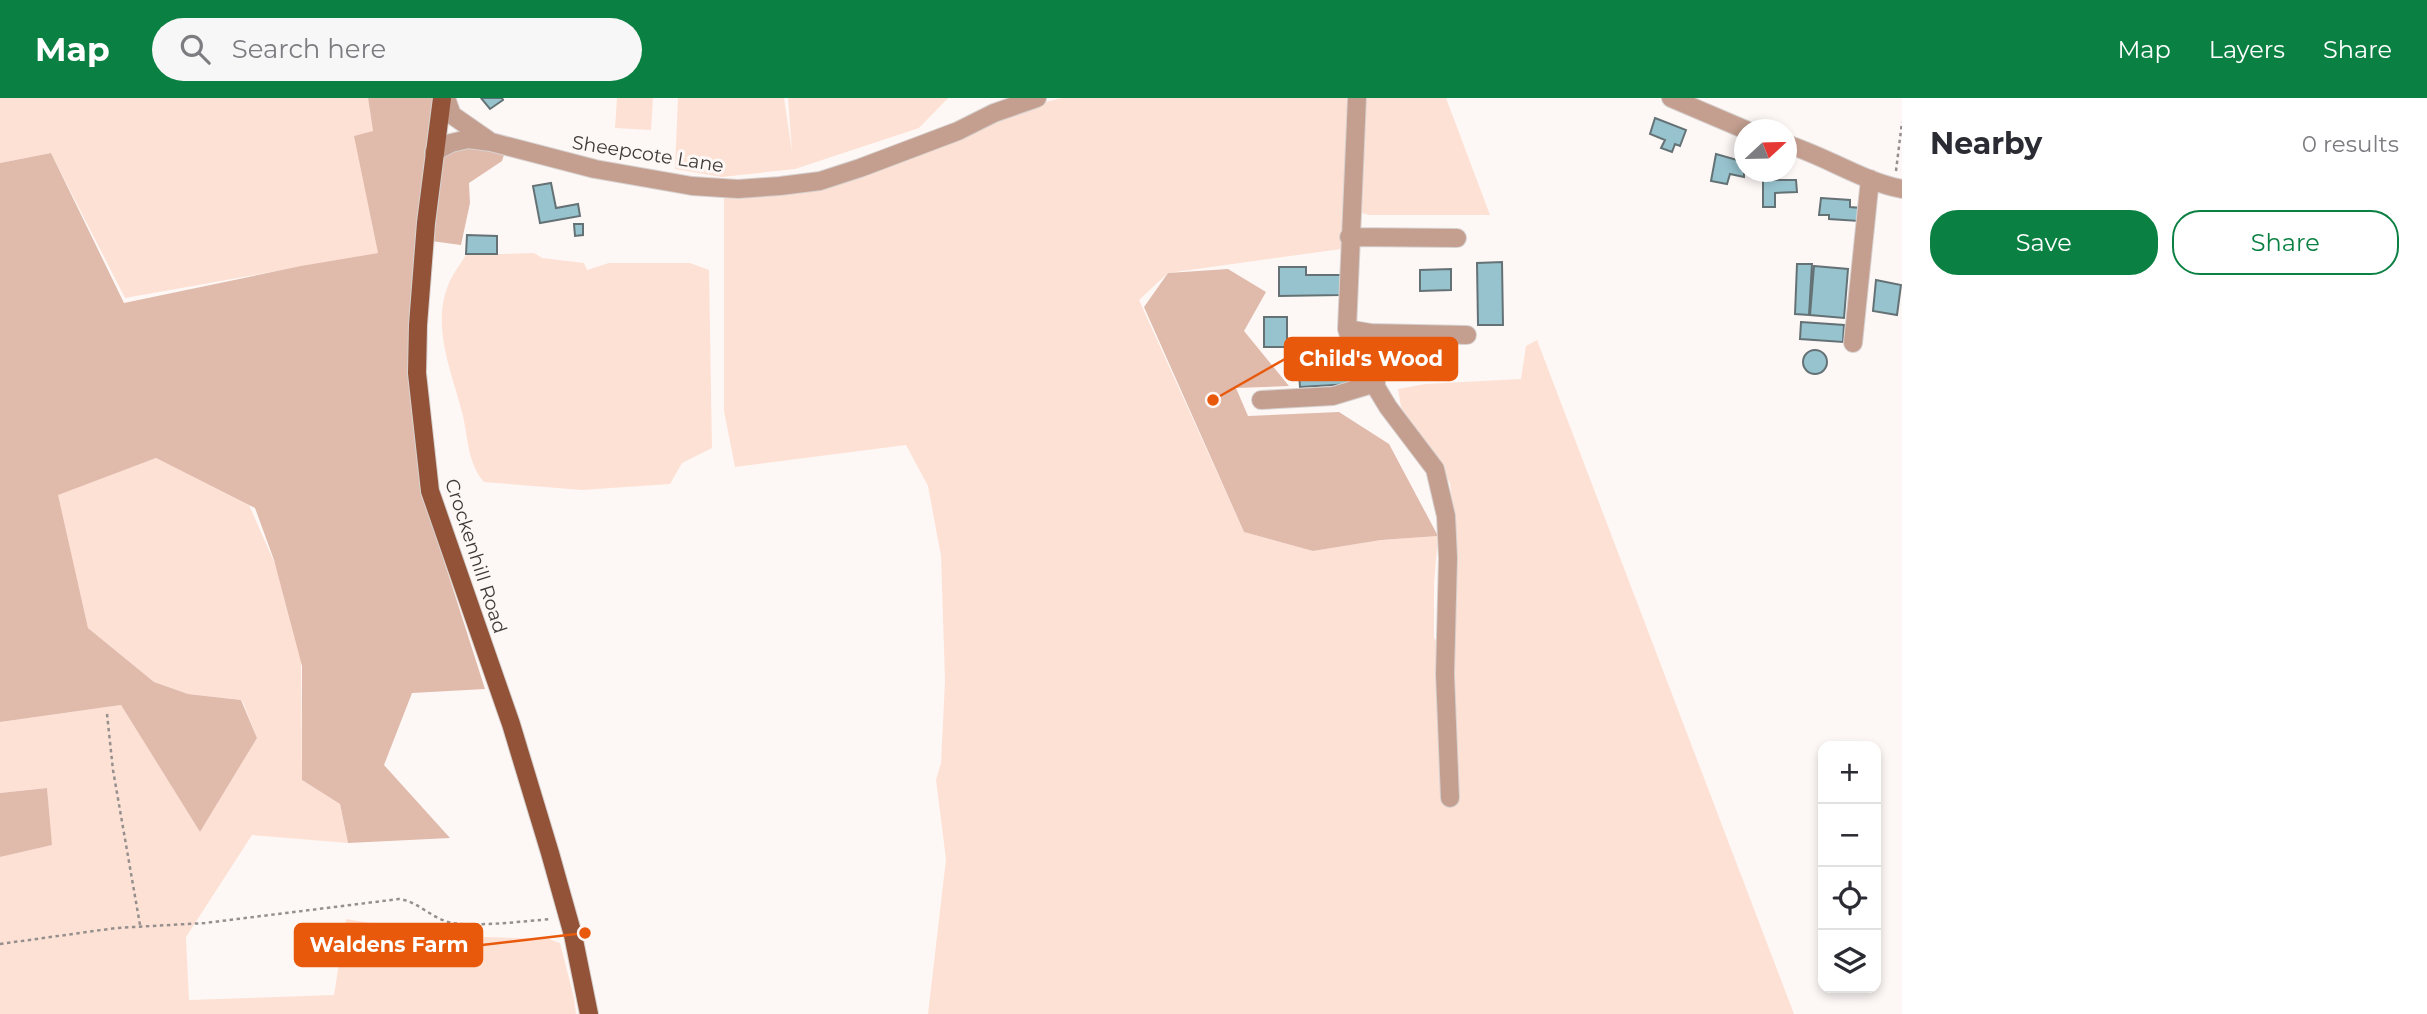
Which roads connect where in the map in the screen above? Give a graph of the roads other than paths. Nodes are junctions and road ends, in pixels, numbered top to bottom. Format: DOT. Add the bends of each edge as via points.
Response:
graph roads {
  1 [pos="444,98"];
  2 [pos="1037,98"];
  3 [pos="1357,98"];
  4 [pos="1671,98"];
  5 [pos="1734,125"];
  6 [pos="491,142"];
  7 [pos="1797,147"];
  8 [pos="434,152"];
  9 [pos="1870,179"];
  10 [pos="1898,188"];
  11 [pos="1349,237"];
  12 [pos="1457,238"];
  13 [pos="1347,329"];
  14 [pos="1467,335"];
  15 [pos="1853,343"];
  16 [pos="1376,383"];
  17 [pos="1261,400"];
  18 [pos="1450,798"];
  19 [pos="589,1014"];
  1 -- 6 [label="street, Sheepcote Lane" via="452,115"];
  1 -- 8 [label="main road, Crockenhill Road"];
  2 -- 6 [label="street, Sheepcote Lane" via="860,168 820,181 770,187 692,186 596,169"];
  3 -- 11 [label="street"];
  4 -- 5 [label="street"];
  6 -- 8 [label="street, Sheepcote Lane" via="468,139"];
  7 -- 9 [label="street"];
  8 -- 19 [label="main road, Crockenhill Road" via="416,373 430,491 511,724 568,917"];
  9 -- 10 [label="street"];
  9 -- 15 [label="street"];
  11 -- 12 [label="street"];
  11 -- 13 [label="street"];
  13 -- 14 [label="street"];
  13 -- 16 [label="street" via="1353,349"];
  16 -- 17 [label="street" via="1333,396"];
  16 -- 18 [label="street" via="1434,469 1446,516"];
}
